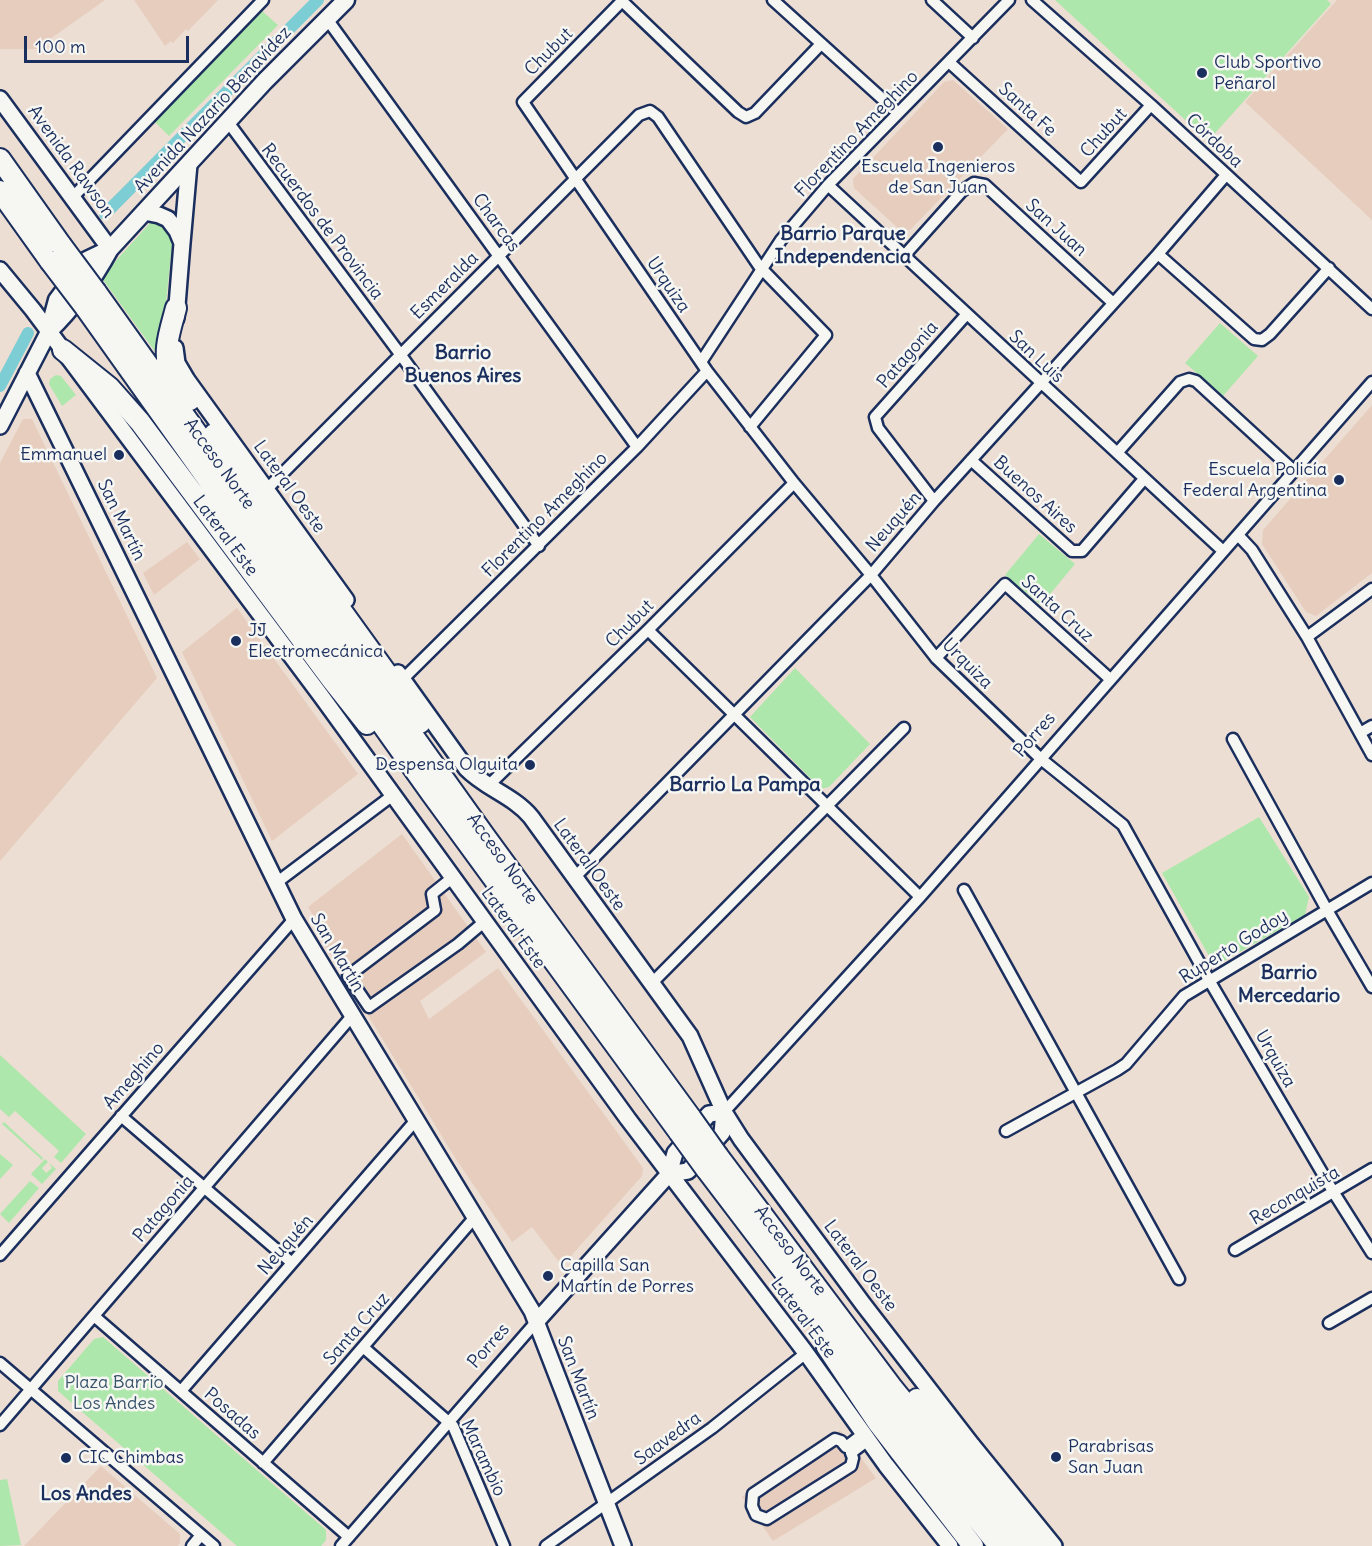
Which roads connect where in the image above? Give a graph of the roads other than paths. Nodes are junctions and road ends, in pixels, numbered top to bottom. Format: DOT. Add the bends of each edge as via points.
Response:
graph roads {
  1 [pos="263,0"];
  2 [pos="346,0"];
  3 [pos="773,0"];
  4 [pos="932,0"];
  5 [pos="1009,0"];
  6 [pos="1032,0"];
  7 [pos="623,1"];
  8 [pos="327,19"];
  9 [pos="973,38"];
  10 [pos="821,45"];
  11 [pos="950,63"];
  12 [pos="0,99"];
  13 [pos="523,102"];
  14 [pos="1151,105"];
  15 [pos="898,113"];
  16 [pos="228,122"];
  17 [pos="0,159"];
  18 [pos="189,164"];
  19 [pos="1226,175"];
  20 [pos="576,179"];
  21 [pos="1082,182"];
  22 [pos="828,185"];
  23 [pos="0,191"];
  24 [pos="73,197"];
  25 [pos="144,212"];
  26 [pos="182,243"];
  27 [pos="110,249"];
  28 [pos="56,253"];
  29 [pos="1158,254"];
  30 [pos="499,255"];
  31 [pos="903,257"];
  32 [pos="1329,268"];
  33 [pos="762,269"];
  34 [pos="0,270"];
  35 [pos="91,300"];
  36 [pos="1113,302"];
  37 [pos="176,308"];
  38 [pos="1372,309"];
  39 [pos="966,315"];
  40 [pos="49,331"];
  41 [pos="63,350"];
  42 [pos="400,354"];
  43 [pos="704,366"];
  44 [pos="27,373"];
  45 [pos="1372,382"];
  46 [pos="1040,383"];
  47 [pos="0,426"];
  48 [pos="750,427"];
  49 [pos="637,447"];
  50 [pos="1117,453"];
  51 [pos="971,460"];
  52 [pos="1294,471"];
  53 [pos="1144,479"];
  54 [pos="794,483"];
  55 [pos="267,489"];
  56 [pos="934,501"];
  57 [pos="1238,535"];
  58 [pos="539,546"];
  59 [pos="1223,551"];
  60 [pos="870,575"];
  61 [pos="1372,589"];
  62 [pos="648,630"];
  63 [pos="1307,638"];
  64 [pos="936,658"];
  65 [pos="1110,679"];
  66 [pos="403,680"];
  67 [pos="735,715"];
  68 [pos="1372,726"];
  69 [pos="904,728"];
  70 [pos="1360,734"];
  71 [pos="1233,739"];
  72 [pos="1372,755"];
  73 [pos="1041,759"];
  74 [pos="488,786"];
  75 [pos="431,793"];
  76 [pos="393,795"];
  77 [pos="827,807"];
  78 [pos="484,835"];
  79 [pos="452,878"];
  80 [pos="574,878"];
  81 [pos="276,883"];
  82 [pos="1372,883"];
  83 [pos="964,890"];
  84 [pos="920,897"];
  85 [pos="1327,910"];
  86 [pos="294,919"];
  87 [pos="484,922"];
  88 [pos="1209,980"];
  89 [pos="652,983"];
  90 [pos="1372,987"];
  91 [pos="352,1016"];
  92 [pos="1076,1093"];
  93 [pos="724,1112"];
  94 [pos="121,1116"];
  95 [pos="416,1120"];
  96 [pos="685,1125"];
  97 [pos="1006,1131"];
  98 [pos="712,1162"];
  99 [pos="1372,1169"];
  100 [pos="669,1174"];
  101 [pos="204,1188"];
  102 [pos="1334,1193"];
  103 [pos="475,1217"];
  104 [pos="758,1239"];
  105 [pos="1235,1250"];
  106 [pos="1372,1253"];
  107 [pos="0,1255"];
  108 [pos="292,1263"];
  109 [pos="808,1275"];
  110 [pos="1179,1279"];
  111 [pos="1372,1298"];
  112 [pos="94,1316"];
  113 [pos="536,1322"];
  114 [pos="1329,1323"];
  115 [pos="363,1347"];
  116 [pos="806,1353"];
  117 [pos="0,1363"];
  118 [pos="31,1389"];
  119 [pos="181,1391"];
  120 [pos="448,1422"];
  121 [pos="0,1425"];
  122 [pos="866,1437"];
  123 [pos="263,1463"];
  124 [pos="606,1504"];
  125 [pos="201,1535"];
  126 [pos="349,1537"];
  127 [pos="192,1546"];
  128 [pos="214,1546"];
  129 [pos="341,1546"];
  130 [pos="504,1546"];
  131 [pos="546,1546"];
  132 [pos="623,1546"];
  133 [pos="950,1546"];
  134 [pos="974,1546"];
  135 [pos="999,1546"];
  136 [pos="1021,1546"];
  137 [pos="1040,1546"];
  138 [pos="1054,1546"];
  1 -- 24 [label="street"];
  2 -- 8 [label="main road, Avenida Nazario Benavídez"];
  3 -- 10 [label="street"];
  4 -- 9 [label="street"];
  5 -- 9 [label="street, Florentino Ameghino"];
  6 -- 14 [label="street, Córdoba"];
  7 -- 10 [label="street" via="746,117 755,113"];
  7 -- 13 [label="street, Chubut"];
  8 -- 16 [label="main road, Avenida Nazario Benavídez"];
  8 -- 30 [label="street, Charcas"];
  9 -- 11 [label="street, Florentino Ameghino"];
  10 -- 15 [label="street"];
  11 -- 15 [label="street, Florentino Ameghino"];
  11 -- 21 [label="street, Santa Fe"];
  12 -- 24 [label="street, Avenida Rawson"];
  13 -- 20 [label="street, Urquiza"];
  14 -- 19 [label="street, Córdoba"];
  14 -- 21 [label="street, Chubut"];
  15 -- 22 [label="street, Florentino Ameghino"];
  16 -- 18 [label="main road, Avenida Nazario Benavídez"];
  16 -- 42 [label="street, Recuerdos de Provincia"];
  17 -- 28 [label="highway, Acceso Norte"];
  18 -- 25 [label="main road, Avenida Nazario Benavídez"];
  18 -- 26 [label="street, Lateral Oeste"];
  19 -- 29 [label="street, Neuquén"];
  19 -- 32 [label="street, Córdoba"];
  20 -- 30 [label="street, Esmeralda"];
  20 -- 33 [label="street, Esmeralda" via="639,115 650,111 658,117"];
  20 -- 43 [label="street, Urquiza"];
  22 -- 31 [label="street, San Luis"];
  22 -- 33 [label="street, Florentino Ameghino"];
  23 -- 28 [label="highway, Acceso Norte"];
  24 -- 27 [label="street, Avenida Rawson"];
  25 -- 26 [label="street" via="168,219"];
  25 -- 27 [label="main road, Avenida Nazario Benavídez"];
  26 -- 37 [label="street, Lateral Oeste"];
  27 -- 40 [label="main road, Avenida Nazario Benavídez" via="68,312"];
  28 -- 35 [label="highway, Acceso Norte, bridge"];
  29 -- 32 [label="street" via="1254,339 1262,340"];
  29 -- 36 [label="street, Neuquén"];
  30 -- 42 [label="street, Esmeralda"];
  30 -- 49 [label="street, Charcas"];
  31 -- 36 [label="street, San Juan" via="962,191 974,183 985,185"];
  31 -- 39 [label="street, San Luis"];
  32 -- 38 [label="street, Córdoba"];
  33 -- 43 [label="street, Florentino Ameghino"];
  33 -- 48 [label="street" via="826,335"];
  34 -- 40 [label="street"];
  35 -- 75 [label="highway, Acceso Norte"];
  35 -- 78 [label="highway, Acceso Norte"];
  36 -- 46 [label="street, Neuquén"];
  37 -- 55 [label="street, Lateral Oeste" via="177,363"];
  37 -- 78 [label="highway" via="167,345 171,373 393,682"];
  39 -- 46 [label="street, San Luis"];
  39 -- 56 [label="street, Patagonia" via="875,417 878,428"];
  40 -- 41 [label="street, Lateral Este"];
  40 -- 44 [label="street, Avenida Nazario Benavídez"];
  41 -- 75 [label="highway" via="109,387 140,422 332,680"];
  41 -- 76 [label="street, Lateral Este"];
  42 -- 55 [label="street, Esmeralda"];
  42 -- 58 [label="street, Recuerdos de Provincia"];
  43 -- 48 [label="street, Urquiza"];
  43 -- 49 [label="street, Florentino Ameghino"];
  44 -- 47 [label="street, Avenida Nazario Benavídez"];
  44 -- 81 [label="street, San Martín"];
  45 -- 52 [label="street, Porres"];
  46 -- 50 [label="street, San Luis"];
  46 -- 51 [label="street, Neuquén"];
  48 -- 54 [label="street, Urquiza"];
  49 -- 58 [label="street, Florentino Ameghino"];
  50 -- 52 [label="street" via="1180,382 1189,378"];
  50 -- 53 [label="street, San Luis"];
  51 -- 53 [label="street, Buenos Aires" via="1077,552 1082,551"];
  51 -- 56 [label="street, Neuquén"];
  52 -- 57 [label="street, Porres"];
  53 -- 59 [label="street, San Luis"];
  54 -- 60 [label="street, Urquiza"];
  54 -- 62 [label="street, Chubut"];
  55 -- 66 [label="street, Lateral Oeste"];
  56 -- 60 [label="street, Neuquén"];
  57 -- 59 [label="street, Porres"];
  57 -- 63 [label="street" via="1252,550"];
  58 -- 66 [label="street, Florentino Ameghino"];
  59 -- 65 [label="street, Porres"];
  60 -- 64 [label="street, Urquiza"];
  60 -- 67 [label="street, Neuquén"];
  61 -- 63 [label="street"];
  62 -- 67 [label="street"];
  62 -- 74 [label="street, Chubut"];
  63 -- 70 [label="street"];
  64 -- 65 [label="street, Santa Cruz" via="1005,584"];
  64 -- 73 [label="street, Urquiza"];
  65 -- 73 [label="street, Porres"];
  66 -- 74 [label="street, Lateral Oeste" via="466,768"];
  67 -- 77 [label="street"];
  67 -- 80 [label="street, Neuquén"];
  68 -- 70 [label="street"];
  69 -- 77 [label="street"];
  70 -- 72 [label="street"];
  71 -- 85 [label="street"];
  73 -- 84 [label="street, Porres"];
  73 -- 88 [label="street, Urquiza" via="1124,825"];
  74 -- 80 [label="street, Lateral Oeste" via="526,812"];
  75 -- 96 [label="highway, Acceso Norte"];
  76 -- 79 [label="street, Lateral Este"];
  76 -- 81 [label="street"];
  77 -- 84 [label="street"];
  77 -- 89 [label="street"];
  78 -- 96 [label="highway, Acceso Norte"];
  79 -- 87 [label="street, Lateral Este"];
  79 -- 87 [label="street" via="432,894 435,910 348,976 369,1007"];
  80 -- 89 [label="street, Lateral Oeste"];
  81 -- 86 [label="street, San Martín"];
  82 -- 85 [label="street, Ruperto Godoy"];
  83 -- 92 [label="street"];
  84 -- 93 [label="street, Porres"];
  85 -- 88 [label="street, Ruperto Godoy"];
  85 -- 90 [label="street"];
  86 -- 91 [label="street, San Martín"];
  86 -- 94 [label="street, Ameghino"];
  87 -- 100 [label="street, Lateral Este"];
  88 -- 92 [label="street, Ruperto Godoy" via="1184,996 1126,1064"];
  88 -- 102 [label="street, Urquiza"];
  89 -- 93 [label="street, Lateral Oeste" via="695,1045"];
  91 -- 95 [label="street, San Martín"];
  91 -- 101 [label="street, Patagonia"];
  92 -- 97 [label="street, Ruperto Godoy"];
  92 -- 110 [label="street"];
  93 -- 100 [label="street, Porres" via="709,1114 675,1153"];
  93 -- 100 [label="street, Porres" via="722,1133 688,1171"];
  93 -- 138 [label="street, Lateral Oeste" via="863,1304"];
  94 -- 101 [label="street"];
  94 -- 107 [label="street, Ameghino"];
  95 -- 103 [label="street, San Martín"];
  95 -- 108 [label="street, Neuquén"];
  96 -- 98 [label="highway, Acceso Norte, bridge"];
  98 -- 104 [label="highway, Acceso Norte"];
  98 -- 109 [label="highway, Acceso Norte"];
  99 -- 102 [label="street, Reconquista"];
  100 -- 113 [label="street, Porres"];
  100 -- 116 [label="street, Lateral Este"];
  101 -- 108 [label="street"];
  101 -- 112 [label="street, Patagonia"];
  102 -- 105 [label="street, Reconquista"];
  102 -- 106 [label="street, Urquiza"];
  103 -- 113 [label="street, San Martín"];
  103 -- 115 [label="street, Santa Cruz"];
  104 -- 134 [label="highway" via="878,1423"];
  104 -- 135 [label="highway, Acceso Norte"];
  108 -- 119 [label="street, Neuquén"];
  109 -- 136 [label="highway, Acceso Norte" via="891,1386"];
  109 -- 137 [label="highway" via="973,1462"];
  111 -- 114 [label="street"];
  112 -- 118 [label="street, Patagonia"];
  112 -- 119 [label="street, Posadas"];
  113 -- 120 [label="street, Porres"];
  113 -- 124 [label="street, San Martín"];
  115 -- 120 [label="street, Marambio"];
  115 -- 123 [label="street, Santa Cruz"];
  116 -- 122 [label="street, Lateral Este"];
  116 -- 124 [label="street, Saavedra" via="712,1428"];
  117 -- 118 [label="street"];
  118 -- 121 [label="street, Patagonia"];
  118 -- 125 [label="street"];
  119 -- 123 [label="street, Posadas"];
  120 -- 126 [label="street, Porres"];
  120 -- 130 [label="street, Marambio"];
  122 -- 122 [label="street" via="846,1447 835,1439 753,1494 756,1515 767,1519 851,1466 850,1453"];
  122 -- 133 [label="street, Lateral Este"];
  123 -- 126 [label="street, Posadas"];
  124 -- 131 [label="street, Saavedra"];
  124 -- 132 [label="street, San Martín"];
  125 -- 127 [label="street"];
  125 -- 128 [label="street"];
  126 -- 129 [label="street, Porres"];
}
